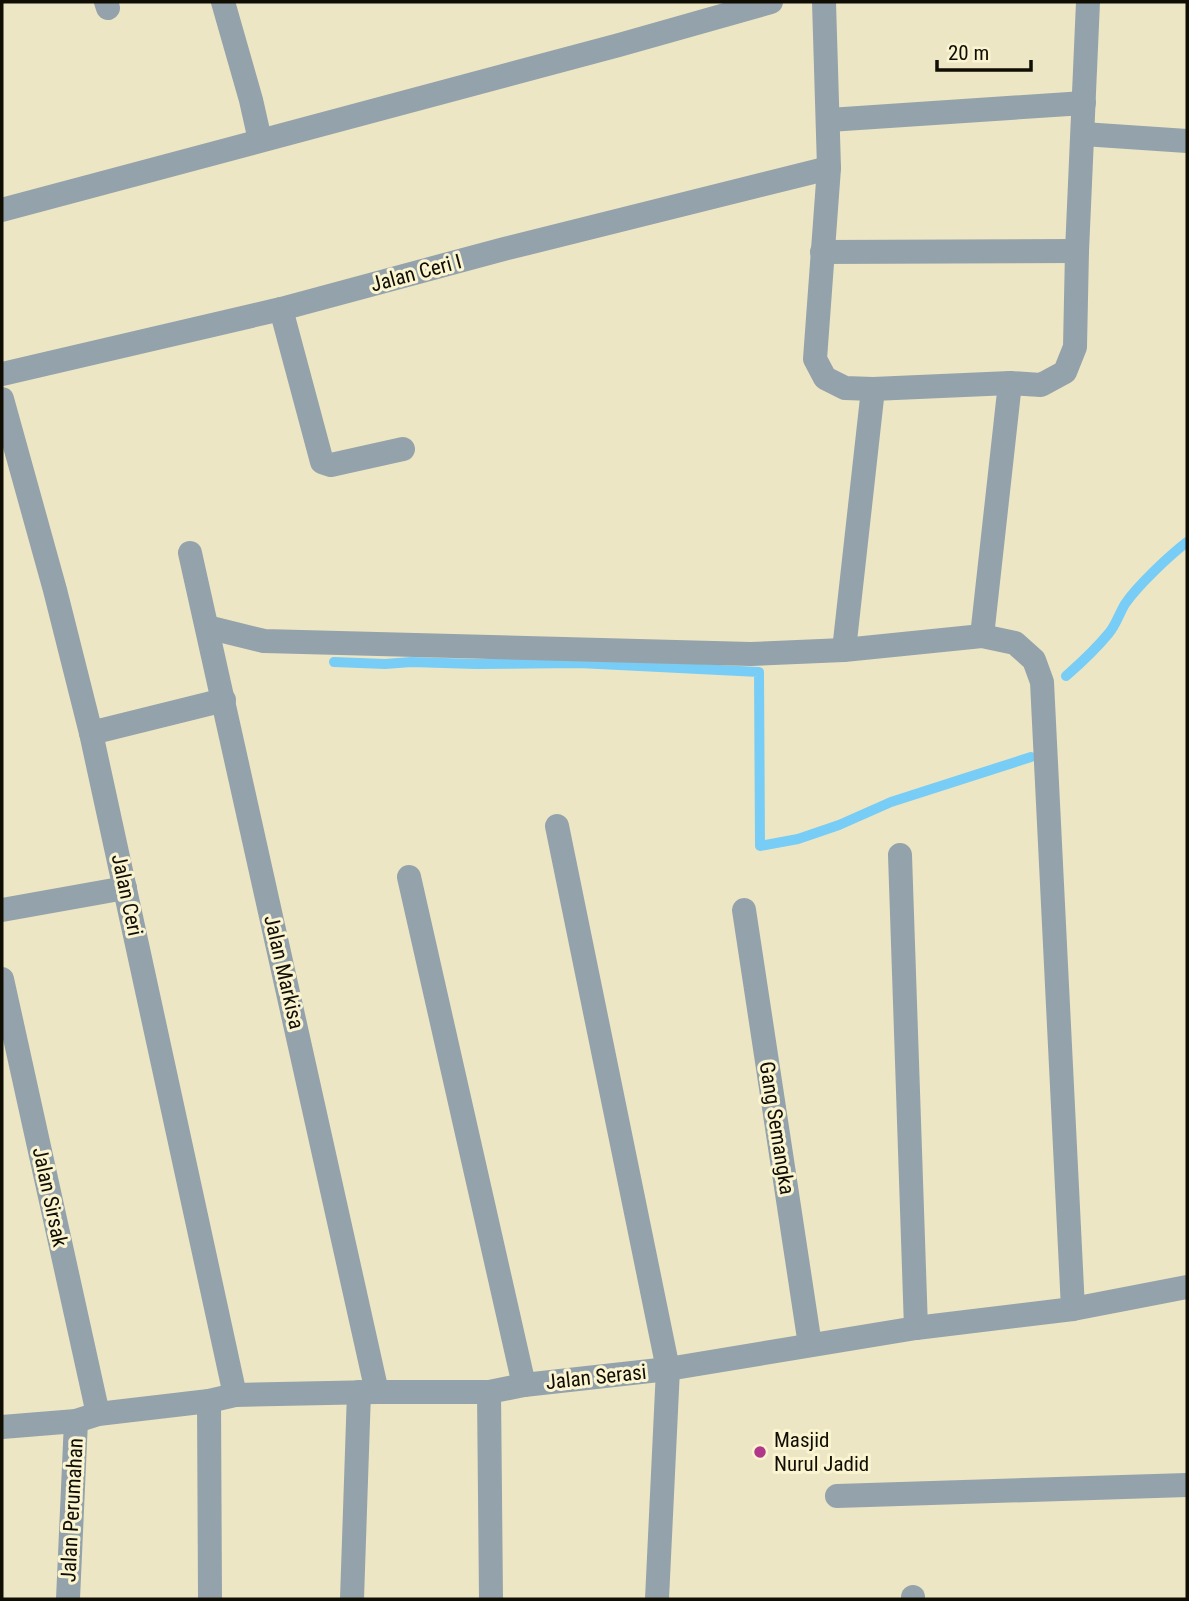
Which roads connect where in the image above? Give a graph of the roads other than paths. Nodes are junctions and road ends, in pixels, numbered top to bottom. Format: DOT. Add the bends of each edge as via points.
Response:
graph roads {
  1 [pos="223,2"];
  2 [pos="771,2"];
  3 [pos="824,2"];
  4 [pos="1088,2"];
  5 [pos="1084,103"];
  6 [pos="829,120"];
  7 [pos="1083,134"];
  8 [pos="260,140"];
  9 [pos="1187,141"];
  10 [pos="829,168"];
  11 [pos="2,210"];
  12 [pos="1077,251"];
  13 [pos="822,252"];
  14 [pos="281,309"];
  15 [pos="2,374"];
  16 [pos="1010,383"];
  17 [pos="873,388"];
  18 [pos="2,399"];
  19 [pos="403,449"];
  20 [pos="190,553"];
  21 [pos="207,627"];
  22 [pos="982,636"];
  23 [pos="844,650"];
  24 [pos="224,700"];
  25 [pos="91,733"];
  26 [pos="557,826"];
  27 [pos="900,855"];
  28 [pos="409,877"];
  29 [pos="125,888"];
  30 [pos="2,910"];
  31 [pos="744,910"];
  32 [pos="2,979"];
  33 [pos="1187,1287"];
  34 [pos="1073,1309"];
  35 [pos="916,1328"];
  36 [pos="810,1345"];
  37 [pos="668,1369"];
  38 [pos="524,1385"];
  39 [pos="368,1392"];
  40 [pos="489,1392"];
  41 [pos="236,1395"];
  42 [pos="209,1401"];
  43 [pos="87,1418"];
  44 [pos="2,1427"];
  45 [pos="1187,1485"];
  46 [pos="837,1496"];
  47 [pos="68,1599"];
  48 [pos="210,1599"];
  49 [pos="352,1599"];
  50 [pos="491,1599"];
  51 [pos="657,1599"];
  1 -- 8 [label="street"];
  2 -- 8 [label="street"];
  3 -- 6 [label="street"];
  4 -- 5 [label="street"];
  5 -- 6 [label="street"];
  5 -- 7 [label="street"];
  6 -- 10 [label="street"];
  7 -- 9 [label="street"];
  7 -- 12 [label="street"];
  8 -- 11 [label="street"];
  10 -- 13 [label="street"];
  10 -- 14 [label="street, Jalan Ceri I"];
  12 -- 13 [label="street"];
  12 -- 16 [label="street" via="1075,347 1065,372 1041,385"];
  13 -- 17 [label="street" via="815,359 825,378 845,388"];
  14 -- 15 [label="street, Jalan Ceri I"];
  14 -- 19 [label="street" via="322,462 331,465"];
  16 -- 17 [label="street"];
  16 -- 22 [label="street"];
  17 -- 23 [label="street"];
  18 -- 25 [label="street, Jalan Ceri"];
  20 -- 21 [label="street, Jalan Markisa"];
  21 -- 23 [label="street" via="264,641 751,654"];
  21 -- 24 [label="street, Jalan Markisa"];
  22 -- 23 [label="street"];
  22 -- 34 [label="street" via="1015,643 1034,660 1042,682"];
  24 -- 25 [label="street"];
  24 -- 39 [label="street, Jalan Markisa"];
  25 -- 29 [label="street, Jalan Ceri"];
  26 -- 37 [label="street"];
  27 -- 35 [label="street"];
  28 -- 38 [label="street"];
  29 -- 30 [label="street"];
  29 -- 41 [label="street, Jalan Ceri"];
  31 -- 36 [label="street, Gang Semangka"];
  32 -- 43 [label="street, Jalan Sirsak"];
  33 -- 34 [label="street, Jalan Serasi"];
  34 -- 35 [label="street, Jalan Serasi"];
  35 -- 36 [label="street, Jalan Serasi"];
  36 -- 37 [label="street, Jalan Serasi"];
  37 -- 38 [label="street, Jalan Serasi"];
  37 -- 51 [label="street"];
  38 -- 40 [label="street, Jalan Serasi"];
  39 -- 40 [label="street, Jalan Serasi"];
  39 -- 41 [label="street, Jalan Serasi"];
  39 -- 49 [label="street, Jalan Markisa"];
  40 -- 50 [label="street"];
  41 -- 42 [label="street, Jalan Serasi"];
  42 -- 43 [label="street, Jalan Serasi"];
  42 -- 48 [label="street"];
  43 -- 44 [label="street, Jalan Serasi"];
  43 -- 47 [label="street, Jalan Perumahan"];
  45 -- 46 [label="street"];
}
